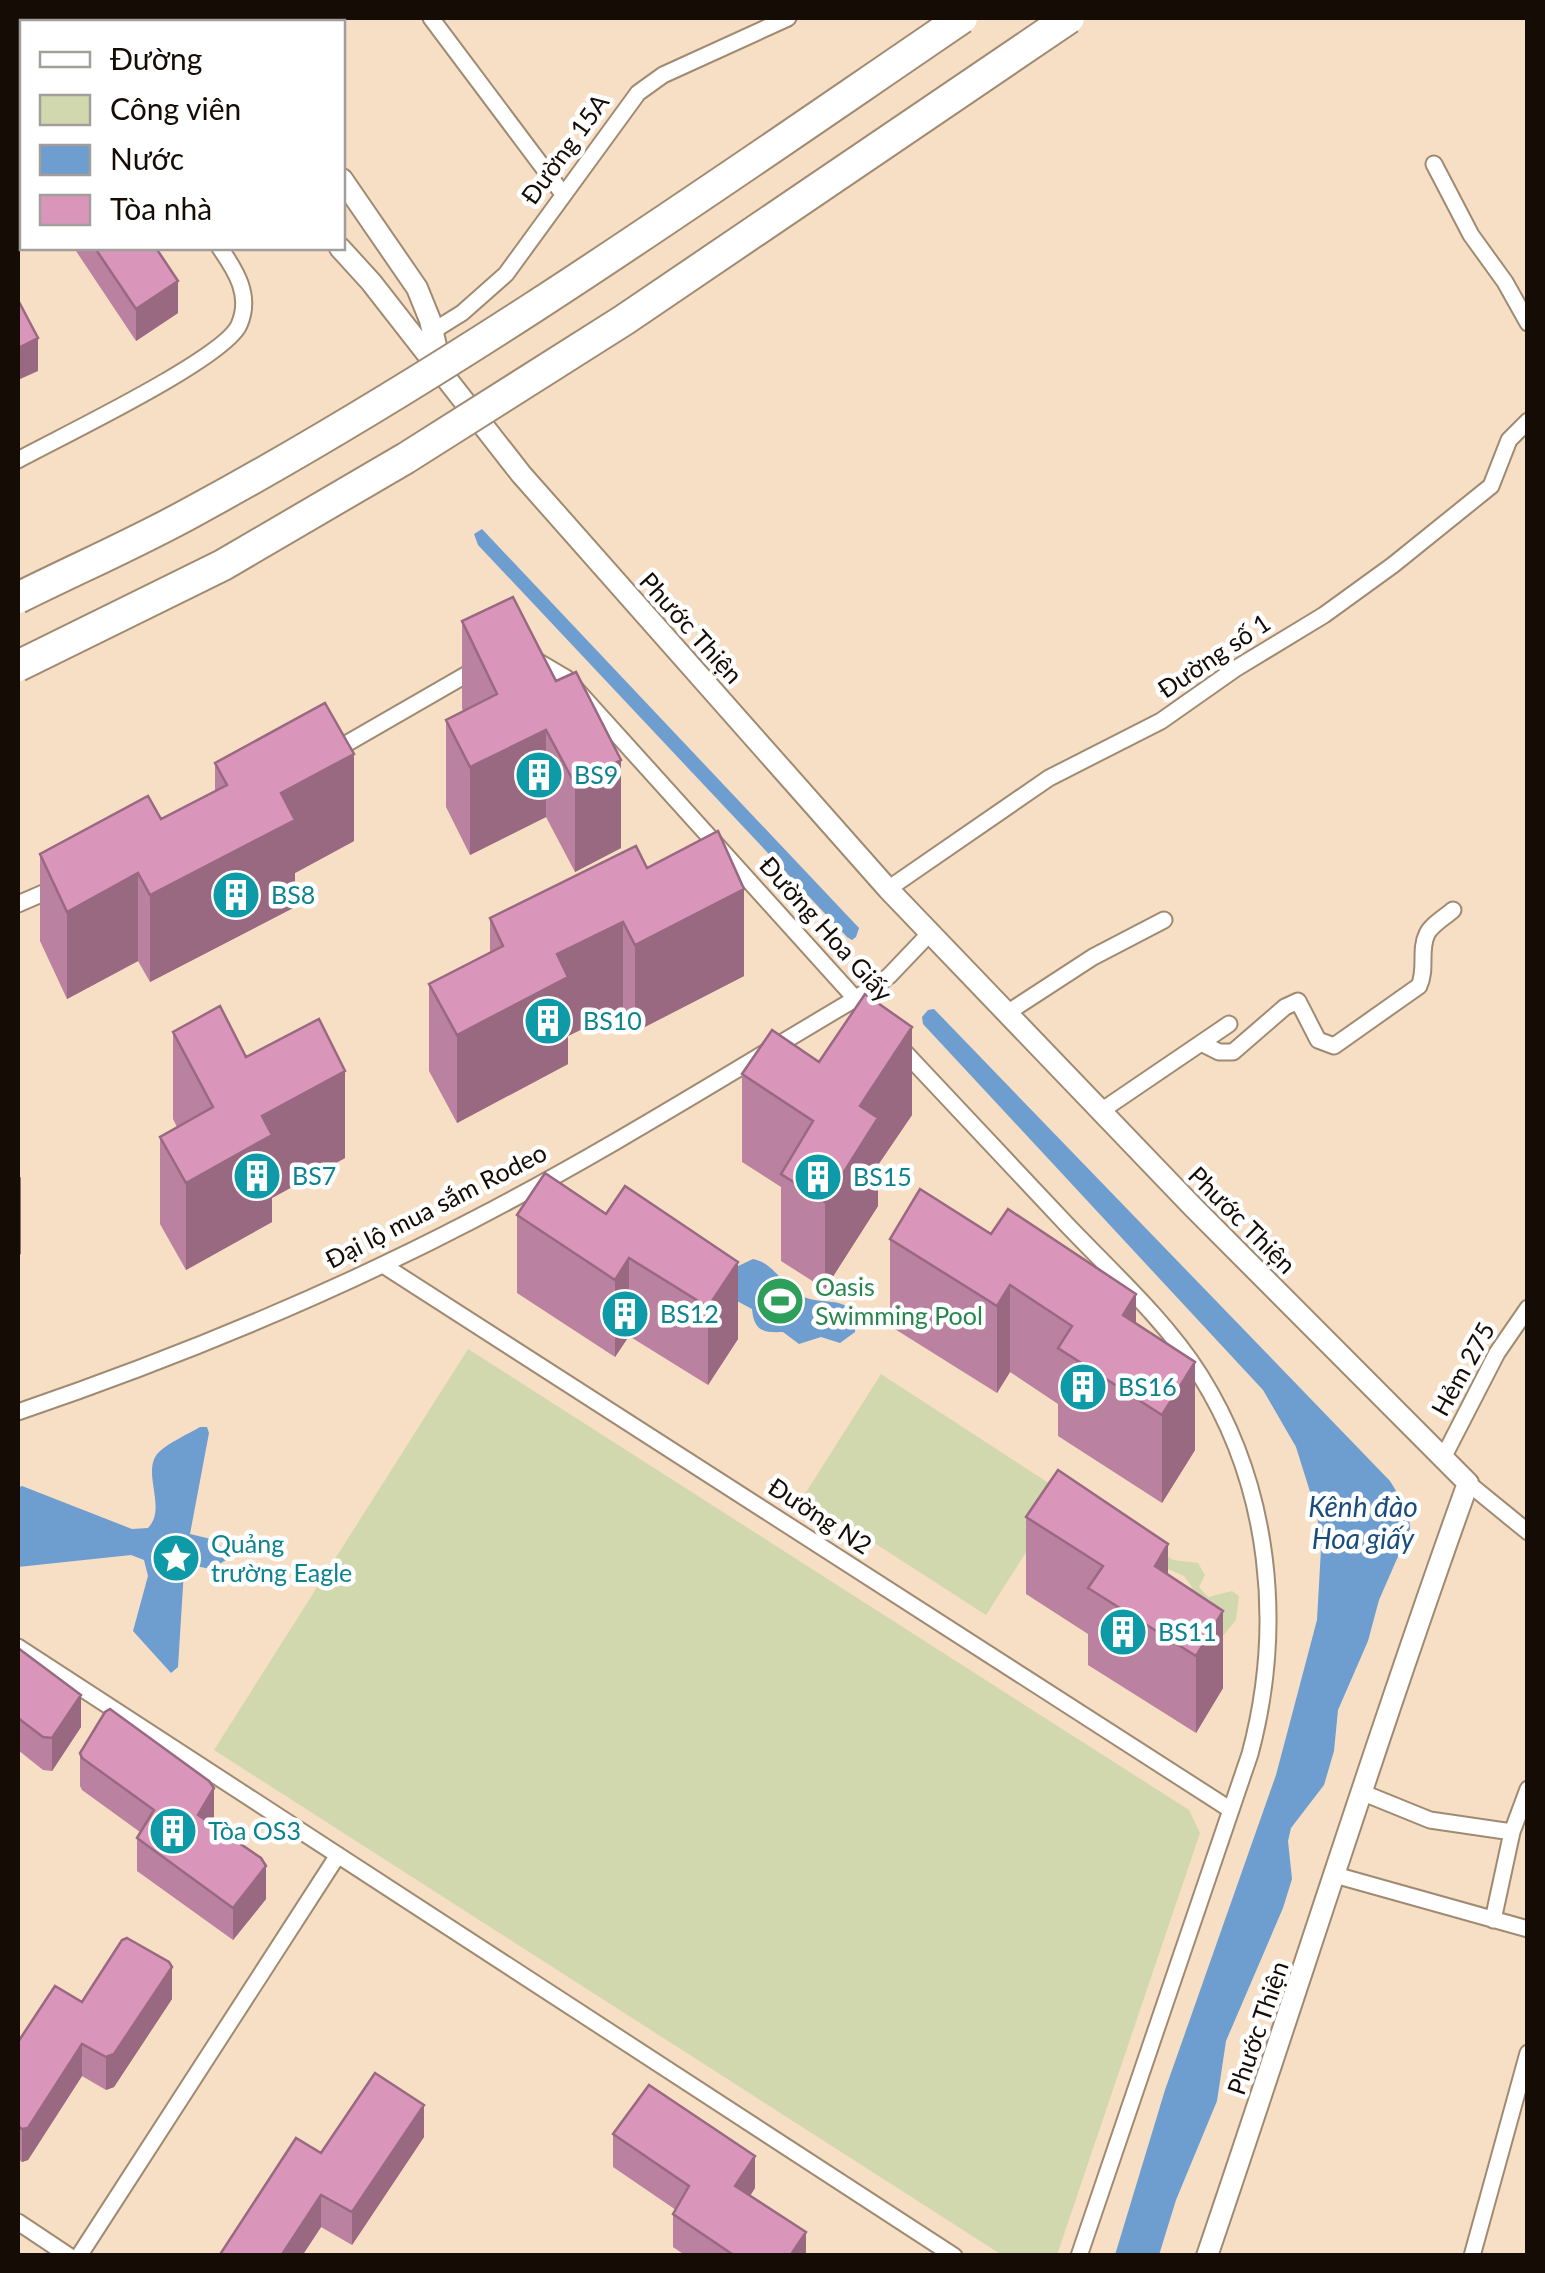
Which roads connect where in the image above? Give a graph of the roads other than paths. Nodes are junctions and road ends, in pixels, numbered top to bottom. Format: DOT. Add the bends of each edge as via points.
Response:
graph roads {
  1 [pos="788,18"];
  2 [pos="962,18"];
  3 [pos="1070,18"];
  4 [pos="437,20"];
  5 [pos="1434,164"];
  6 [pos="345,183"];
  7 [pos="563,194"];
  8 [pos="221,250"];
  9 [pos="342,250"];
  10 [pos="1528,323"];
  11 [pos="433,330"];
  12 [pos="443,379"];
  13 [pos="1528,421"];
  14 [pos="18,460"];
  15 [pos="18,598"];
  16 [pos="516,656"];
  17 [pos="487,663"];
  18 [pos="18,666"];
  19 [pos="322,757"];
  20 [pos="72,881"];
  21 [pos="888,889"];
  22 [pos="18,904"];
  23 [pos="1453,910"];
  24 [pos="1164,920"];
  25 [pos="930,933"];
  26 [pos="855,999"];
  27 [pos="1007,1012"];
  28 [pos="1228,1024"];
  29 [pos="880,1026"];
  30 [pos="892,1038"];
  31 [pos="1200,1043"];
  32 [pos="1101,1111"];
  33 [pos="382,1265"];
  34 [pos="1528,1308"];
  35 [pos="18,1412"];
  36 [pos="1444,1456"];
  37 [pos="1468,1483"];
  38 [pos="1528,1532"];
  39 [pos="18,1647"];
  40 [pos="1528,1789"];
  41 [pos="1361,1792"];
  42 [pos="1231,1810"];
  43 [pos="1512,1832"];
  44 [pos="338,1855"];
  45 [pos="1335,1875"];
  46 [pos="1493,1920"];
  47 [pos="1528,1929"];
  48 [pos="1528,2053"];
  49 [pos="18,2222"];
  50 [pos="69,2256"];
  51 [pos="79,2256"];
  52 [pos="954,2256"];
  53 [pos="1080,2256"];
  54 [pos="1207,2256"];
  55 [pos="1472,2256"];
  1 -- 7 [label="street, Đường 15A" via="638,93"];
  2 -- 15 [label="highway, bridge" via="588,272 374,407 192,512"];
  3 -- 18 [label="highway, bridge" via="624,320 406,458 223,565"];
  4 -- 7 [label="street"];
  5 -- 10 [label="street"];
  6 -- 11 [label="street, Phước Thiện" via="418,288"];
  7 -- 11 [label="street, Đường 15A" via="506,274"];
  8 -- 14 [label="street" via="244,298 234,334"];
  9 -- 12 [label="street, Phước Thiện"];
  11 -- 12 [label="street, Phước Thiện"];
  12 -- 21 [label="street, Phước Thiện"];
  13 -- 21 [label="street, Đường số 1" via="1509,440 1491,486 1324,615 1161,722 1049,778"];
  16 -- 26 [label="street, Đường Hoa Giấy" via="541,661 566,678"];
  17 -- 19 [label="street"];
  20 -- 22 [label="street"];
  21 -- 25 [label="street, Phước Thiện"];
  23 -- 31 [label="street" via="1428,931 1419,986 1334,1046 1318,1040 1298,1001 1233,1052"];
  24 -- 27 [label="street"];
  25 -- 26 [label="street, Đại lộ mua sắm Rodeo" via="890,976"];
  25 -- 27 [label="street, Phước Thiện"];
  26 -- 29 [label="street, Đường Hoa Giấy"];
  26 -- 33 [label="street, Đại lộ mua sắm Rodeo" via="580,1161"];
  27 -- 32 [label="street, Phước Thiện"];
  28 -- 31 [label="street"];
  30 -- 42 [label="street, Đường Hoa Giấy" via="1167,1331 1224,1422 1256,1509 1269,1607 1262,1711"];
  31 -- 32 [label="street"];
  32 -- 36 [label="street, Phước Thiện"];
  33 -- 35 [label="street, Đại lộ mua sắm Rodeo"];
  33 -- 42 [label="street, Đường N2"];
  34 -- 36 [label="street, Hẻm 275"];
  36 -- 37 [label="street, Phước Thiện"];
  37 -- 38 [label="street"];
  37 -- 41 [label="street, Phước Thiện"];
  39 -- 44 [label="street"];
  40 -- 43 [label="street"];
  41 -- 43 [label="street" via="1430,1820"];
  41 -- 45 [label="street, Phước Thiện"];
  42 -- 53 [label="street, Đường Hoa Giấy"];
  43 -- 46 [label="street"];
  44 -- 51 [label="street"];
  44 -- 52 [label="street"];
  45 -- 46 [label="street"];
  45 -- 54 [label="street, Phước Thiện"];
  46 -- 47 [label="street"];
  48 -- 55 [label="street"];
  49 -- 50 [label="street"];
}
